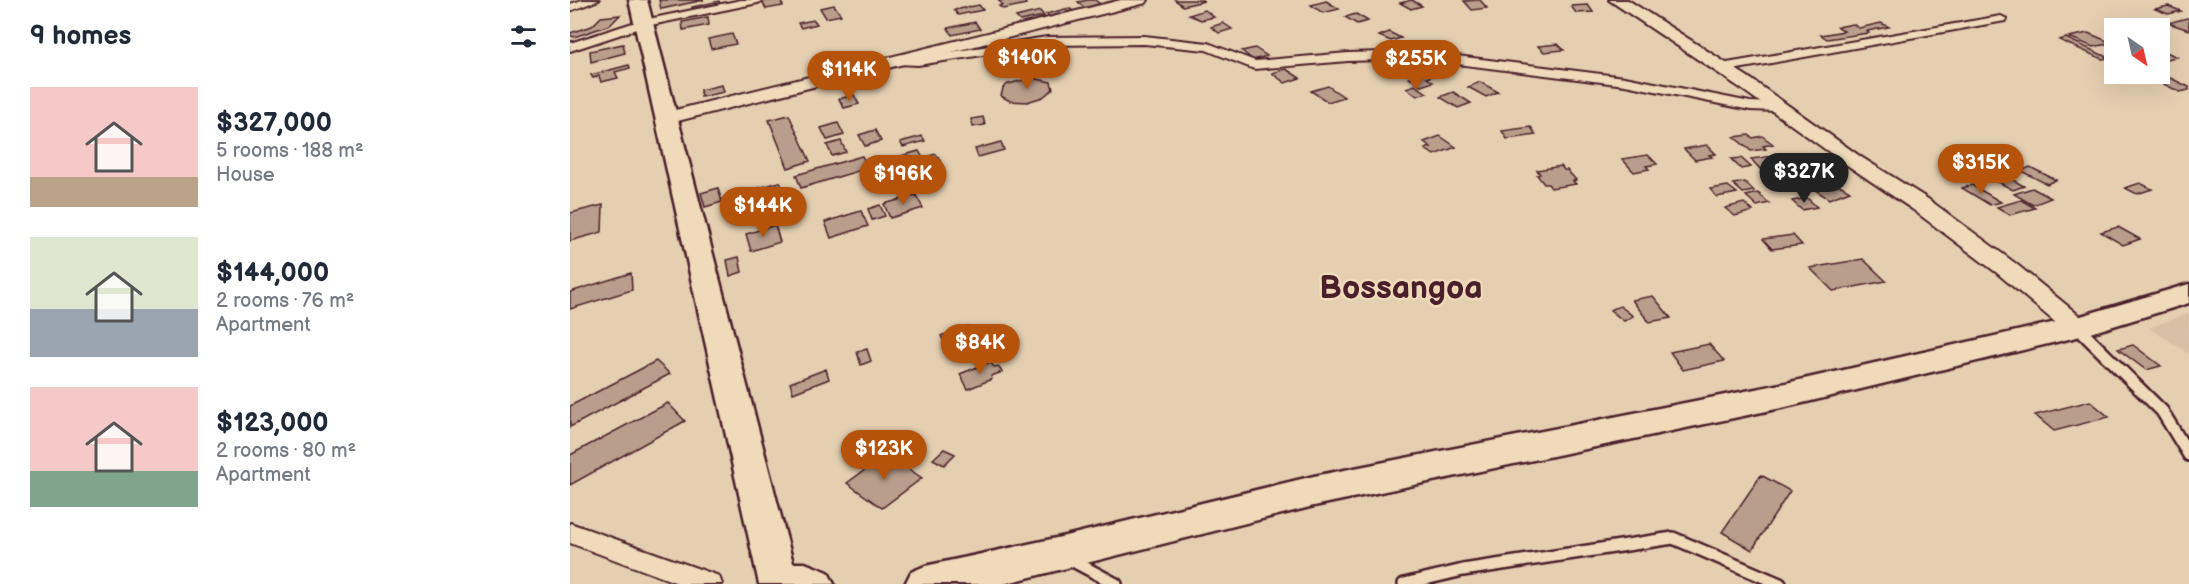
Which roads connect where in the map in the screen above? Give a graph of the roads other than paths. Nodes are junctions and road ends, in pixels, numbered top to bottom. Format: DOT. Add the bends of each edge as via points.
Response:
graph roads {
  1 [pos="593,0"];
  2 [pos="758,0"];
  3 [pos="1140,0"];
  4 [pos="1617,0"];
  5 [pos="570,8"];
  6 [pos="641,12"];
  7 [pos="2001,19"];
  8 [pos="570,47"];
  9 [pos="898,60"];
  10 [pos="1721,68"];
  11 [pos="1776,107"];
  12 [pos="666,118"];
  13 [pos="2189,293"];
  14 [pos="2077,327"];
  15 [pos="2189,455"];
  16 [pos="570,533"];
  17 [pos="1061,554"];
  18 [pos="710,584"];
  19 [pos="779,584"];
  20 [pos="814,584"];
  21 [pos="925,584"];
  22 [pos="1116,584"];
  23 [pos="1404,584"];
  24 [pos="1780,584"];
  1 -- 5 [label="street"];
  2 -- 6 [label="street"];
  3 -- 9 [label="street"];
  4 -- 10 [label="street"];
  6 -- 8 [label="street"];
  6 -- 12 [label="main road"];
  7 -- 10 [label="street"];
  9 -- 11 [label="street" via="918,61 1047,41 1144,40 1208,47 1254,65 1417,55 1625,81 1750,106"];
  9 -- 12 [label="street"];
  10 -- 11 [label="street"];
  11 -- 14 [label="street" via="1920,204 2007,268"];
  12 -- 19 [label="main road"];
  13 -- 14 [label="main road"];
  14 -- 15 [label="lane" via="2162,411"];
  14 -- 17 [label="main road" via="1645,425 1314,491"];
  16 -- 18 [label="street"];
  17 -- 21 [label="main road"];
  17 -- 22 [label="lane"];
  19 -- 20 [label="main road" via="807,579"];
  23 -- 24 [label="lane" via="1462,570 1672,538"];
}
